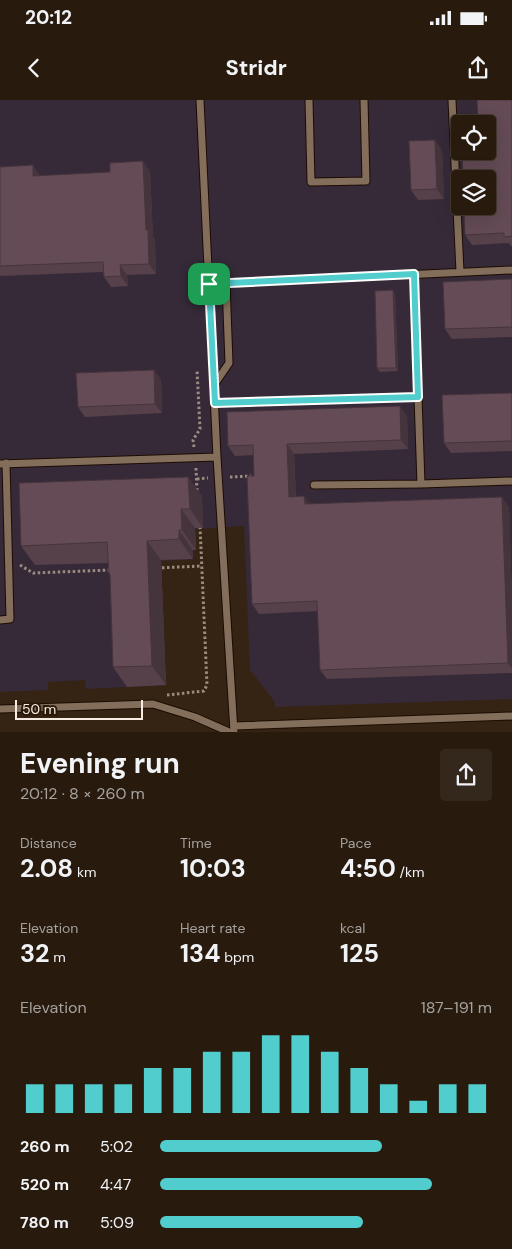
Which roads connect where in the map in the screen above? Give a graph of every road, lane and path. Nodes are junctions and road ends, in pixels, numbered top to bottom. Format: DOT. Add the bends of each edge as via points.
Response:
graph roads {
  1 [pos="200,100"];
  2 [pos="309,100"];
  3 [pos="364,100"];
  4 [pos="452,100"];
  5 [pos="512,270"];
  6 [pos="460,272"];
  7 [pos="414,274"];
  8 [pos="226,283"];
  9 [pos="209,284"];
  10 [pos="197,370"];
  11 [pos="214,385"];
  12 [pos="418,397"];
  13 [pos="215,403"];
  14 [pos="195,457"];
  15 [pos="217,457"];
  16 [pos="3,463"];
  17 [pos="512,481"];
  18 [pos="421,484"];
  19 [pos="314,486"];
  20 [pos="198,498"];
  21 [pos="199,518"];
  22 [pos="8,557"];
  23 [pos="202,566"];
  24 [pos="152,568"];
  25 [pos="113,570"];
  26 [pos="0,620"];
  27 [pos="159,696"];
  28 [pos="0,709"];
  29 [pos="512,716"];
  30 [pos="233,730"];
  1 -- 9 [label="lane"];
  2 -- 3 [label="lane" via="311,182 366,181"];
  4 -- 6 [label="lane"];
  5 -- 6 [label="lane"];
  6 -- 7 [label="lane"];
  7 -- 8 [label="lane"];
  7 -- 12 [label="lane"];
  8 -- 9 [label="lane"];
  8 -- 11 [label="lane" via="229,363"];
  9 -- 11 [label="lane"];
  10 -- 14 [label="path" via="200,429 193,440"];
  11 -- 13 [label="lane"];
  12 -- 13 [label="lane"];
  12 -- 18 [label="lane"];
  13 -- 15 [label="lane"];
  14 -- 15 [label="lane"];
  14 -- 16 [label="lane"];
  14 -- 20 [label="path"];
  15 -- 30 [label="lane"];
  16 -- 22 [label="lane"];
  17 -- 18 [label="lane"];
  18 -- 19 [label="lane"];
  21 -- 23 [label="path"];
  22 -- 25 [label="path" via="33,573"];
  22 -- 26 [label="lane" via="10,619"];
  23 -- 24 [label="path"];
  23 -- 27 [label="path" via="208,684 204,691"];
  28 -- 30 [label="lane" via="153,704"];
  29 -- 30 [label="lane"];
}
